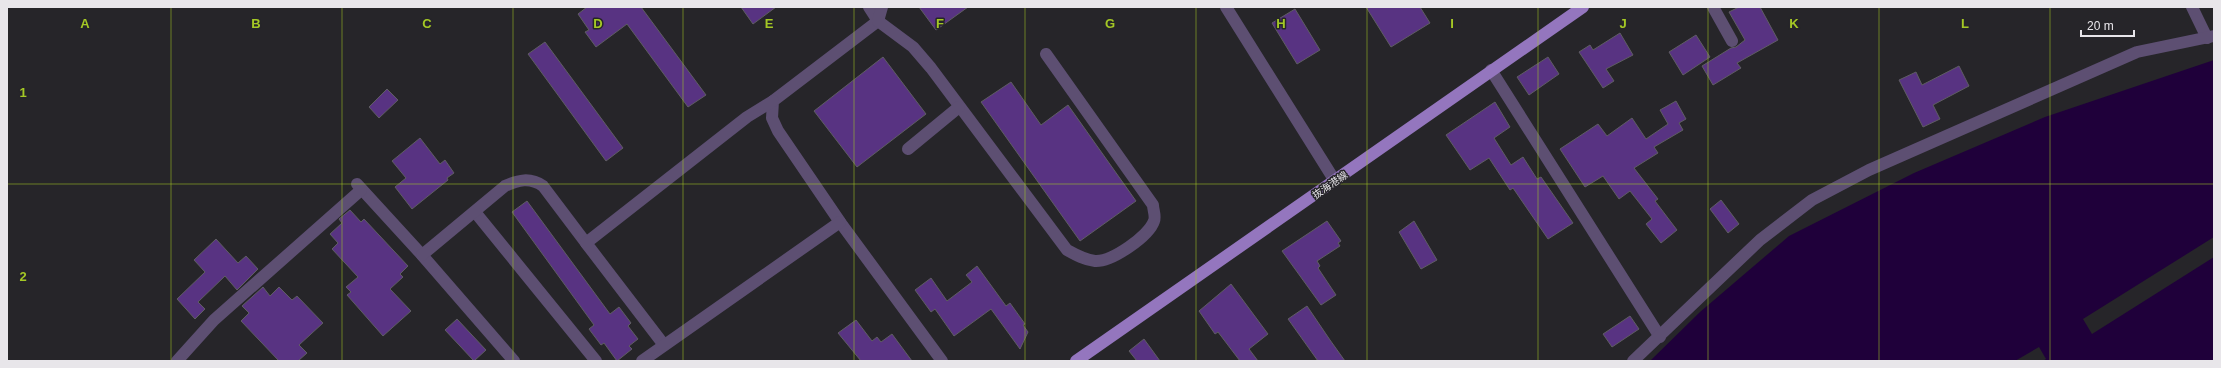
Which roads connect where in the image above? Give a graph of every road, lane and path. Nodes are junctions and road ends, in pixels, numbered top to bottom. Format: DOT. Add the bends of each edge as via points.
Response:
graph roads {
  1 [pos="869,7"];
  2 [pos="882,7"];
  3 [pos="1226,7"];
  4 [pos="1583,7"];
  5 [pos="1713,7"];
  6 [pos="2192,7"];
  7 [pos="878,21"];
  8 [pos="2211,37"];
  9 [pos="1732,41"];
  10 [pos="1046,54"];
  11 [pos="1491,70"];
  12 [pos="773,101"];
  13 [pos="960,107"];
  14 [pos="908,149"];
  15 [pos="1335,181"];
  16 [pos="475,212"];
  17 [pos="840,222"];
  18 [pos="586,243"];
  19 [pos="422,255"];
  20 [pos="1660,337"];
  21 [pos="664,345"];
  22 [pos="177,361"];
  23 [pos="514,361"];
  24 [pos="596,361"];
  25 [pos="642,361"];
  26 [pos="942,361"];
  27 [pos="1076,361"];
  28 [pos="1633,361"];
  1 -- 7 [label="street"];
  2 -- 7 [label="street"];
  3 -- 15 [label="street"];
  4 -- 11 [label="main road, 抜海港線"];
  5 -- 9 [label="street"];
  6 -- 8 [label="street"];
  7 -- 12 [label="street"];
  7 -- 13 [label="street" via="913,47"];
  8 -- 20 [label="street" via="2137,52 1869,170 1812,200 1760,240"];
  10 -- 13 [label="street" via="1153,205 1155,219 1148,232 1110,259 1083,259 1067,250"];
  11 -- 15 [label="main road, 抜海港線"];
  11 -- 20 [label="street"];
  12 -- 17 [label="street" via="772,118 778,131"];
  12 -- 18 [label="street" via="747,117"];
  13 -- 14 [label="street"];
  15 -- 27 [label="main road, 抜海港線"];
  16 -- 18 [label="street" via="505,186 518,180 535,180 543,186"];
  16 -- 19 [label="street"];
  16 -- 24 [label="street"];
  17 -- 21 [label="street"];
  17 -- 26 [label="street"];
  18 -- 21 [label="street"];
  19 -- 22 [label="street" via="359,187 214,320"];
  19 -- 23 [label="street"];
  20 -- 28 [label="street"];
  21 -- 25 [label="street"];
}
